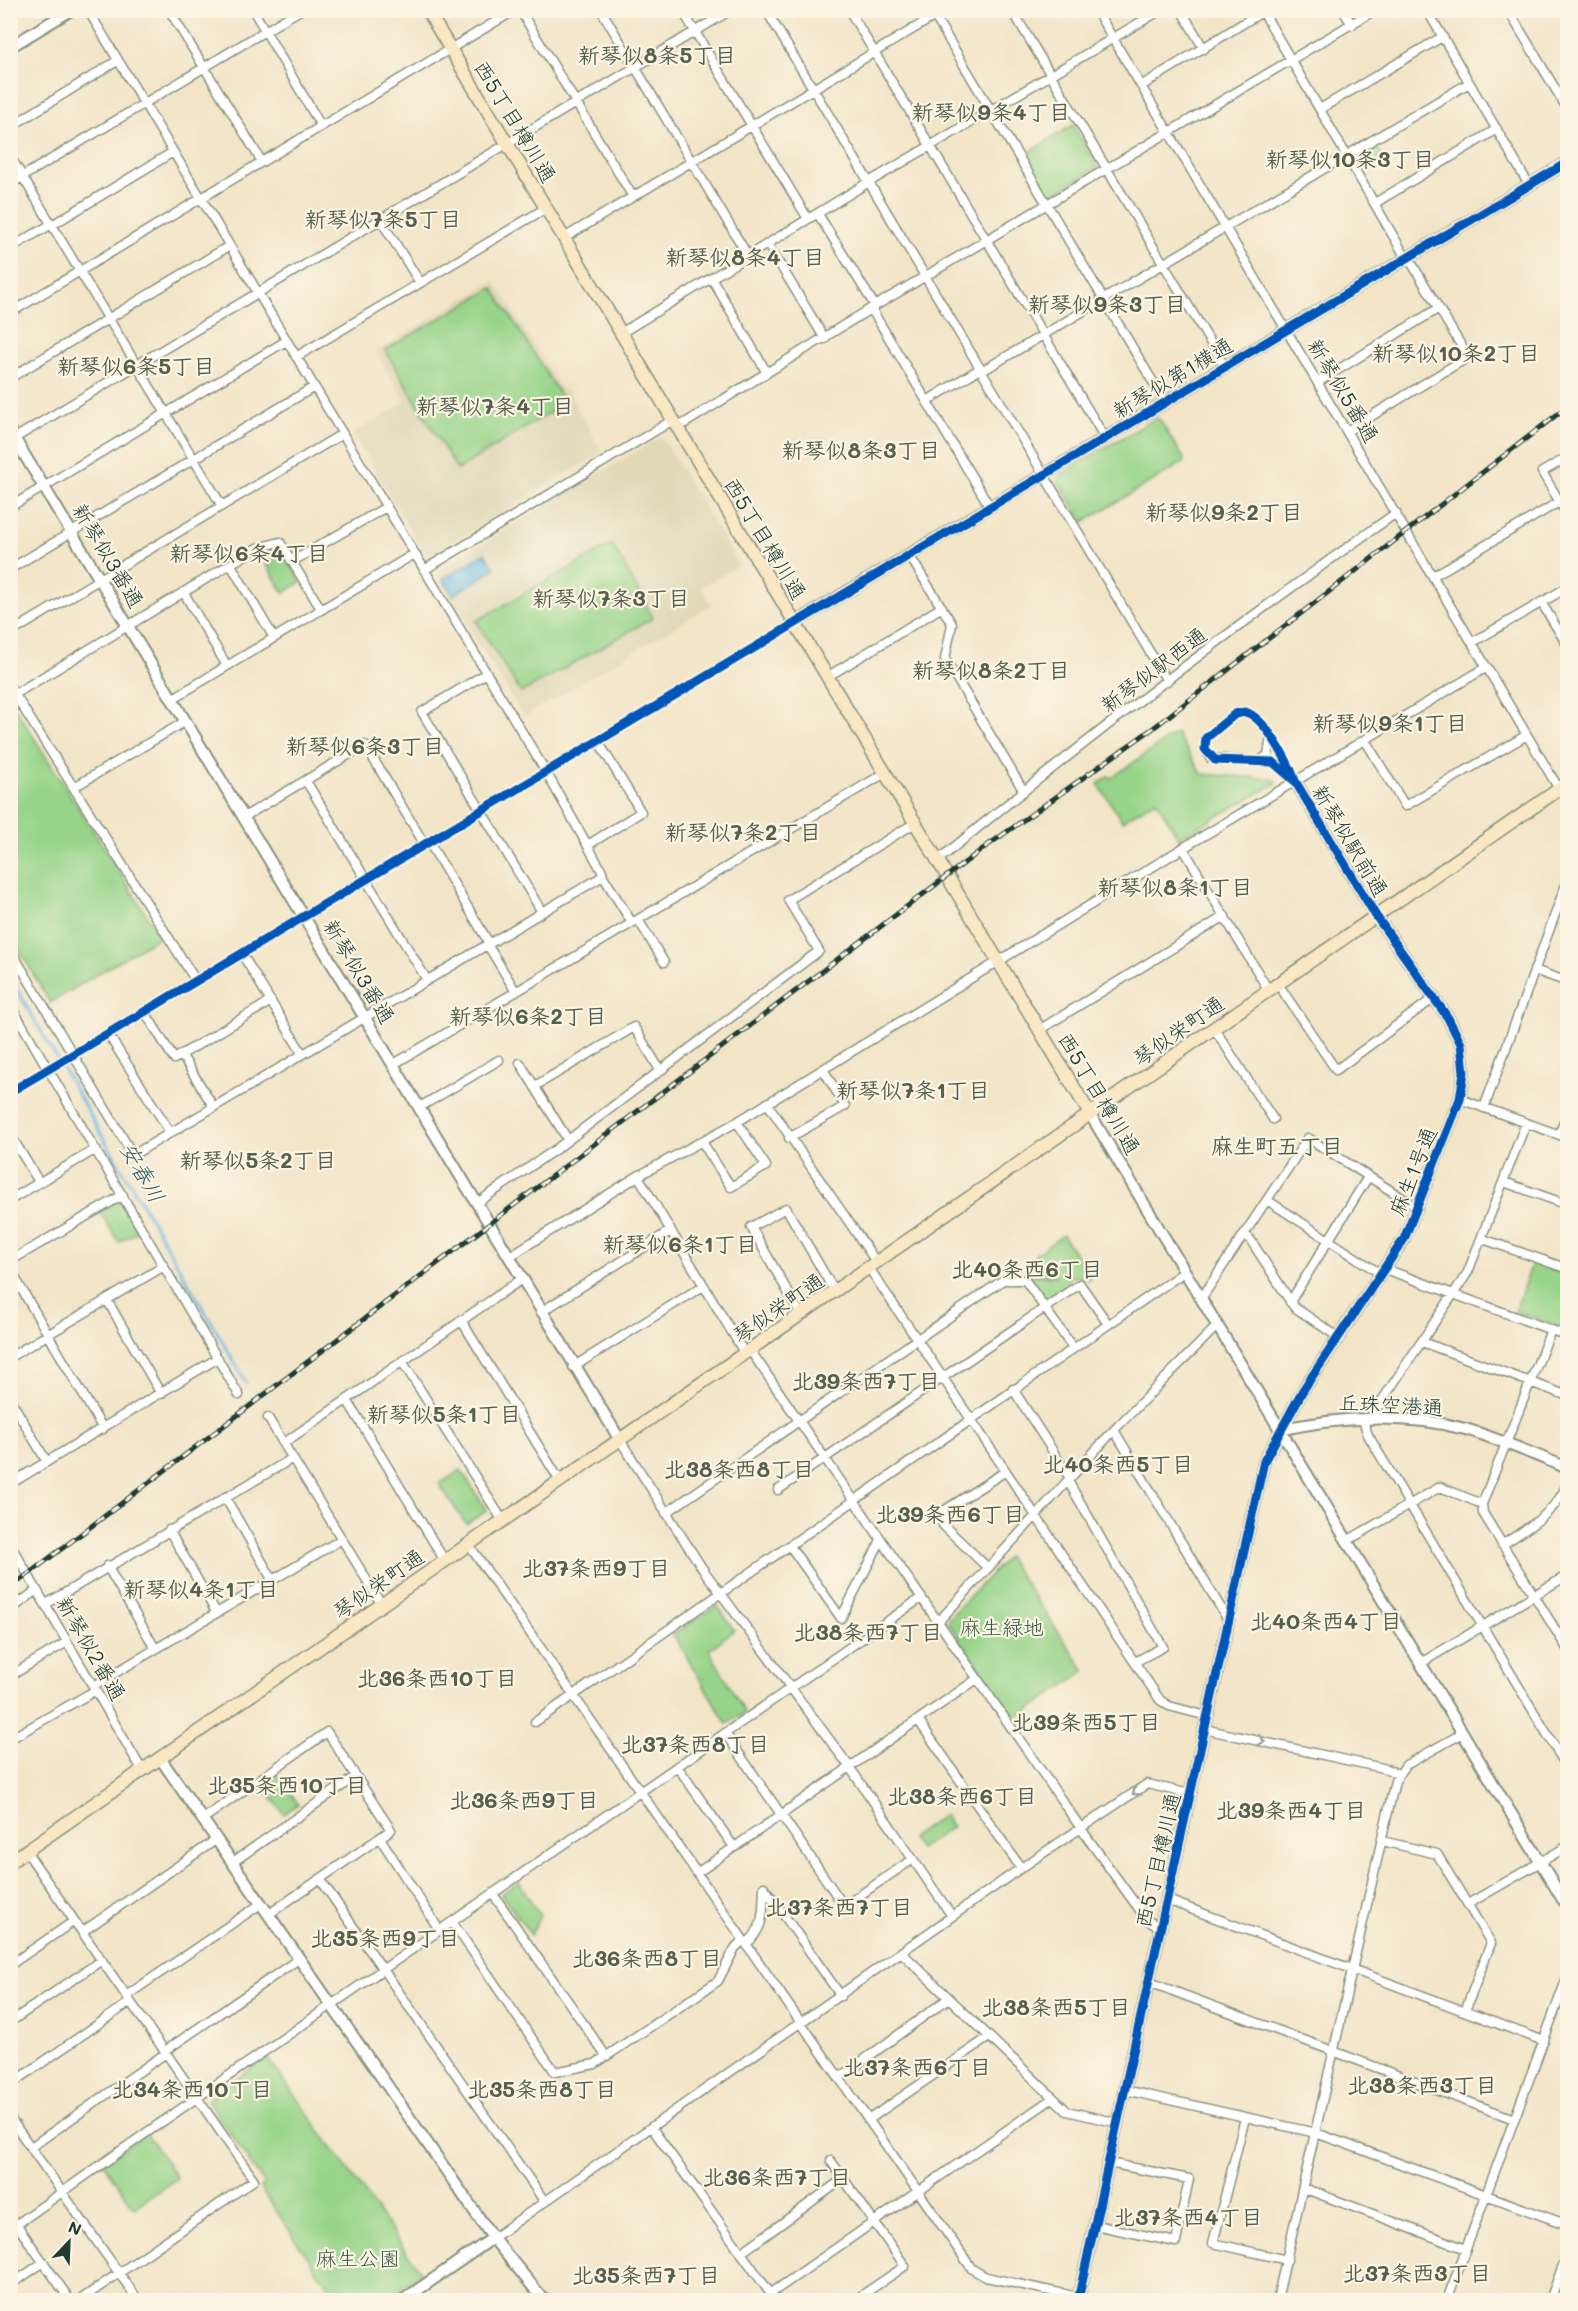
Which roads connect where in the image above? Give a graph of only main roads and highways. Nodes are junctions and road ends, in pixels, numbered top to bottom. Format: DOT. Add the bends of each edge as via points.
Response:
graph roads {
  1 [pos="427,10"];
  2 [pos="1563,786"];
  3 [pos="1090,1114"];
  4 [pos="10,1862"];
  1 -- 3 [label="main road, 西5丁目樽川通"];
  2 -- 3 [label="main road, 琴似栄町通"];
  3 -- 4 [label="main road, 琴似栄町通"];
}
